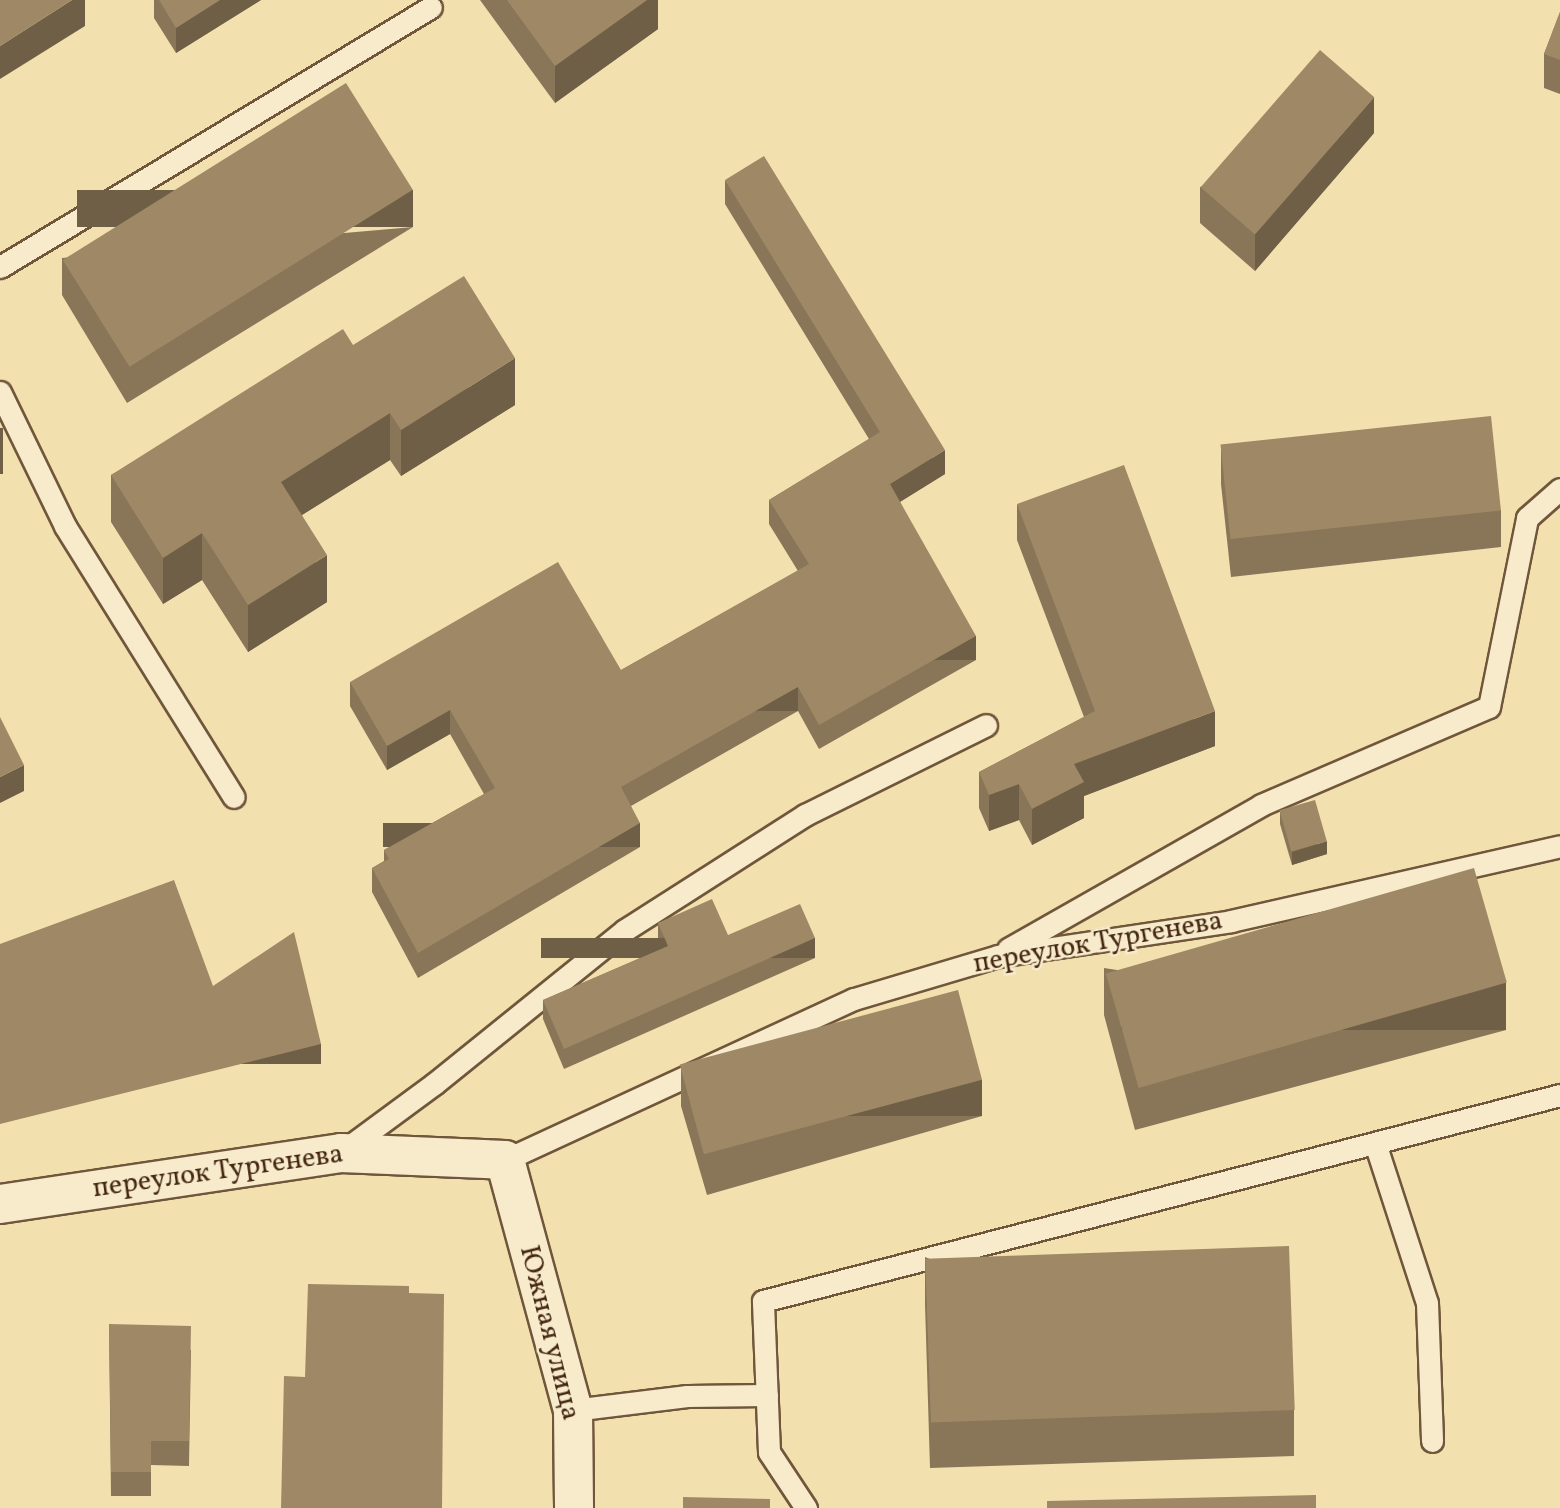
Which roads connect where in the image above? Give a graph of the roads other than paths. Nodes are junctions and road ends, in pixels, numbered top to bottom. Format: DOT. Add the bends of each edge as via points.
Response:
graph roads {
  1 [pos="430,7"];
  2 [pos="0,267"];
  3 [pos="0,392"];
  4 [pos="1560,489"];
  5 [pos="986,725"];
  6 [pos="234,797"];
  7 [pos="1560,846"];
  8 [pos="998,956"];
  9 [pos="1560,1095"];
  10 [pos="1375,1143"];
  11 [pos="341,1153"];
  12 [pos="505,1160"];
  13 [pos="0,1204"];
  14 [pos="767,1395"];
  15 [pos="573,1410"];
  16 [pos="1432,1441"];
  17 [pos="574,1508"];
  18 [pos="806,1508"];
  1 -- 2 [label="lane"];
  3 -- 6 [label="lane" via="65,526"];
  4 -- 8 [label="lane" via="1527,518 1489,708 1261,805"];
  5 -- 11 [label="lane" via="806,815 625,930"];
  7 -- 8 [label="lane, переулок Тургенева" via="1231,921"];
  8 -- 12 [label="lane, переулок Тургенева" via="854,999"];
  9 -- 10 [label="lane"];
  10 -- 14 [label="lane" via="763,1301"];
  10 -- 16 [label="lane" via="1427,1303"];
  11 -- 12 [label="street, переулок Тургенева"];
  11 -- 13 [label="street, переулок Тургенева"];
  12 -- 15 [label="street, Южная улица"];
  14 -- 15 [label="lane" via="687,1396"];
  14 -- 18 [label="lane" via="769,1452"];
  15 -- 17 [label="street, Южная улица"];
}
